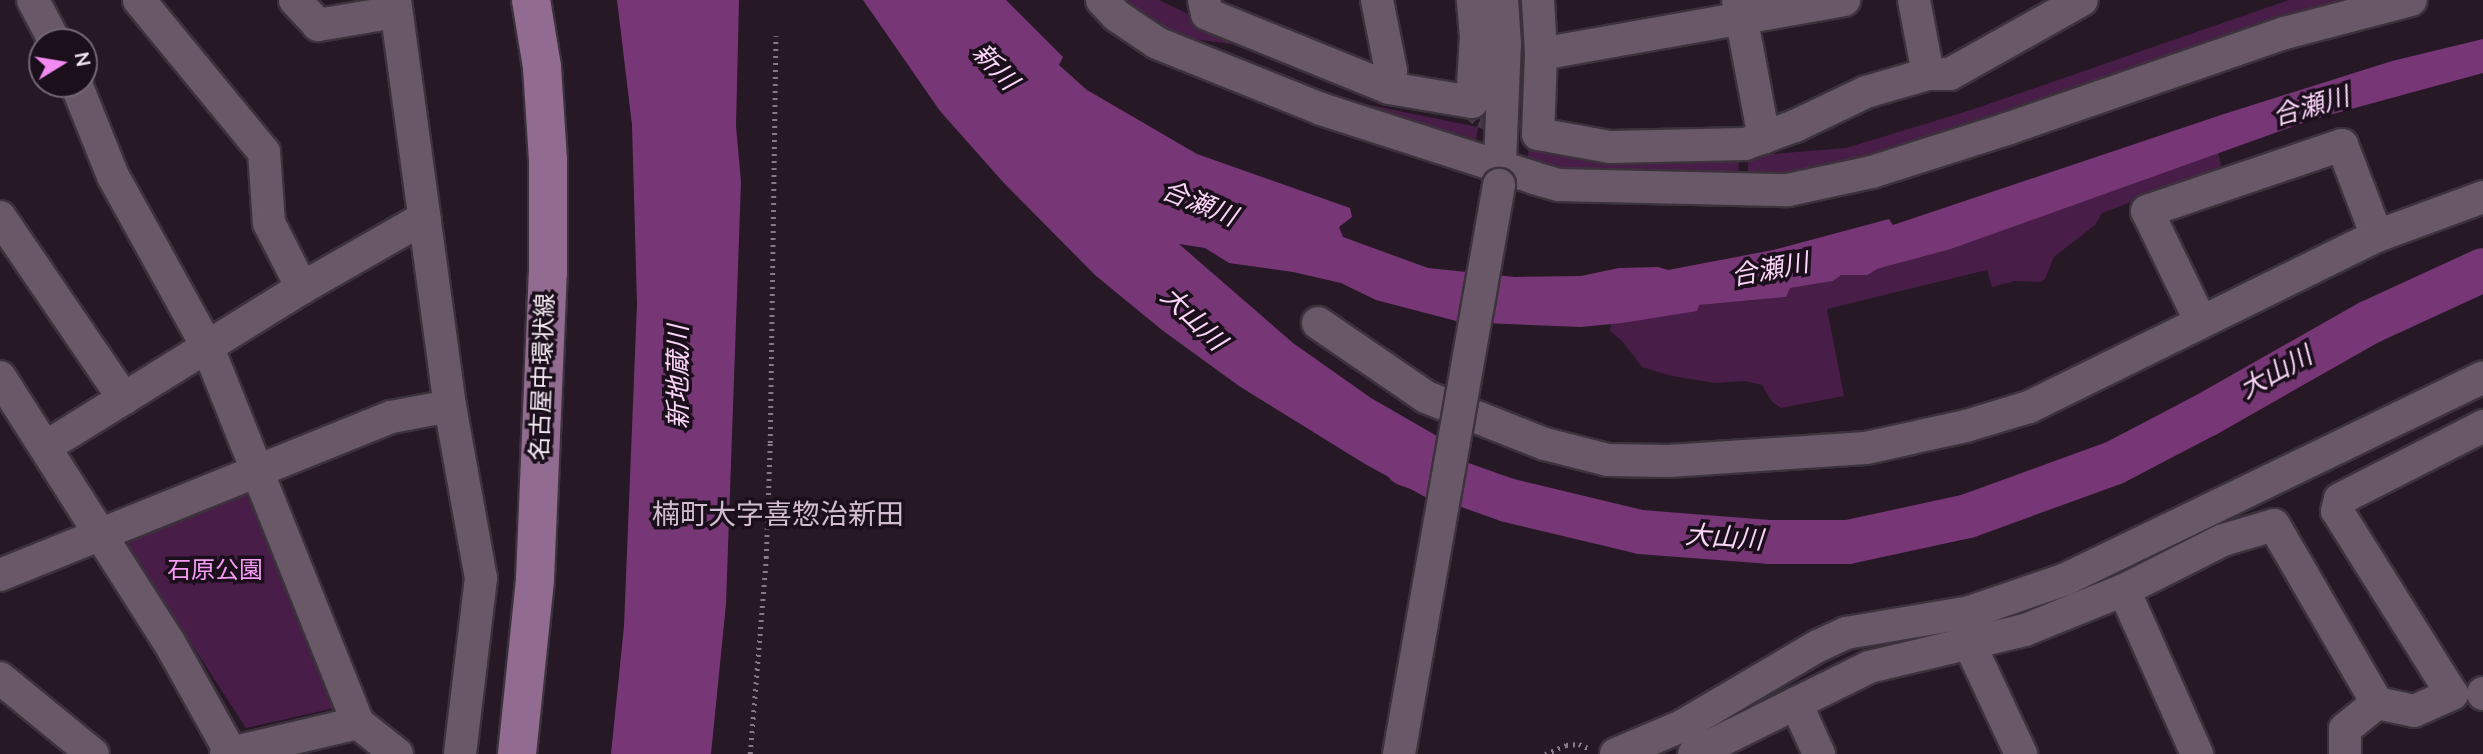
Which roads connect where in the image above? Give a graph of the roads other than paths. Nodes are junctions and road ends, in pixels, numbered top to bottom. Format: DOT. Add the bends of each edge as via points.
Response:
graph roads {
  1 [pos="33,0"];
  2 [pos="139,0"];
  3 [pos="295,0"];
  4 [pos="531,0"];
  5 [pos="1102,0"];
  6 [pos="1204,0"];
  7 [pos="1377,0"];
  8 [pos="1473,0"];
  9 [pos="1502,0"];
  10 [pos="1538,0"];
  11 [pos="1844,0"];
  12 [pos="1914,0"];
  13 [pos="2082,0"];
  14 [pos="2411,0"];
  15 [pos="395,6"];
  16 [pos="1740,9"];
  17 [pos="48,28"];
  18 [pos="1157,43"];
  19 [pos="1541,54"];
  20 [pos="1928,74"];
  21 [pos="1378,84"];
  22 [pos="82,98"];
  23 [pos="1764,138"];
  24 [pos="1499,177"];
  25 [pos="2483,197"];
  26 [pos="0,217"];
  27 [pos="424,218"];
  28 [pos="2377,236"];
  29 [pos="302,288"];
  30 [pos="2201,322"];
  31 [pos="1318,323"];
  32 [pos="208,348"];
  33 [pos="0,377"];
  34 [pos="2483,377"];
  35 [pos="124,399"];
  36 [pos="450,406"];
  37 [pos="2483,426"];
  38 [pos="47,446"];
  39 [pos="255,470"];
  40 [pos="100,533"];
  41 [pos="0,575"];
  42 [pos="2124,590"];
  43 [pos="1969,643"];
  44 [pos="0,678"];
  45 [pos="1796,703"];
  46 [pos="2377,703"];
  47 [pos="358,723"];
  48 [pos="228,753"];
  49 [pos="93,754"];
  50 [pos="397,754"];
  51 [pos="460,754"];
  52 [pos="517,754"];
  53 [pos="1399,754"];
  54 [pos="1616,754"];
  55 [pos="1694,754"];
  56 [pos="1819,754"];
  57 [pos="2021,754"];
  58 [pos="2197,754"];
  59 [pos="2345,754"];
  1 -- 17 [label="street"];
  2 -- 29 [label="street" via="264,152 269,223"];
  3 -- 15 [label="street" via="318,25"];
  4 -- 52 [label="main road, 名古屋中環状線" via="542,67 548,160 548,273 535,579"];
  5 -- 18 [label="street"];
  6 -- 21 [label="street" via="1207,14"];
  7 -- 21 [label="street" via="1391,71"];
  8 -- 21 [label="street" via="1472,102"];
  9 -- 24 [label="street" via="1505,44"];
  10 -- 19 [label="street"];
  11 -- 16 [label="street"];
  12 -- 20 [label="street"];
  13 -- 20 [label="street" via="1950,74"];
  14 -- 24 [label="street" via="2285,33 1872,173 1788,190 1559,185"];
  15 -- 27 [label="street"];
  16 -- 19 [label="street"];
  16 -- 23 [label="street"];
  18 -- 21 [label="street" via="1226,52 1349,87"];
  18 -- 24 [label="street"];
  19 -- 23 [label="street" via="1538,135 1610,147 1745,144"];
  20 -- 23 [label="street" via="1866,92"];
  22 -- 32 [label="street" via="113,176"];
  24 -- 53 [label="street, bridge"];
  25 -- 28 [label="street"];
  26 -- 35 [label="street"];
  27 -- 29 [label="street"];
  27 -- 36 [label="street"];
  28 -- 30 [label="street"];
  28 -- 30 [label="street" via="2342,145 2147,211"];
  29 -- 32 [label="street"];
  30 -- 31 [label="street" via="2029,407 1966,426 1866,448 1669,461 1608,460 1545,444 1426,397"];
  32 -- 35 [label="street"];
  32 -- 39 [label="street"];
  33 -- 38 [label="street"];
  34 -- 54 [label="street" via="2066,579 1970,612 1846,633 1682,726"];
  35 -- 38 [label="street"];
  36 -- 39 [label="street" via="391,417"];
  36 -- 51 [label="street" via="481,578"];
  37 -- 46 [label="street" via="2340,499 2337,512 2452,694 2414,711"];
  38 -- 40 [label="street"];
  39 -- 40 [label="street"];
  39 -- 47 [label="street"];
  40 -- 41 [label="street"];
  40 -- 48 [label="street" via="169,642"];
  42 -- 43 [label="street" via="2025,630"];
  42 -- 46 [label="street" via="2223,540 2274,525"];
  42 -- 58 [label="street"];
  43 -- 45 [label="street" via="1869,667"];
  43 -- 57 [label="street"];
  44 -- 49 [label="street"];
  45 -- 55 [label="street"];
  45 -- 56 [label="street"];
  46 -- 59 [label="street" via="2345,729"];
  47 -- 48 [label="street"];
  47 -- 50 [label="street"];
}
